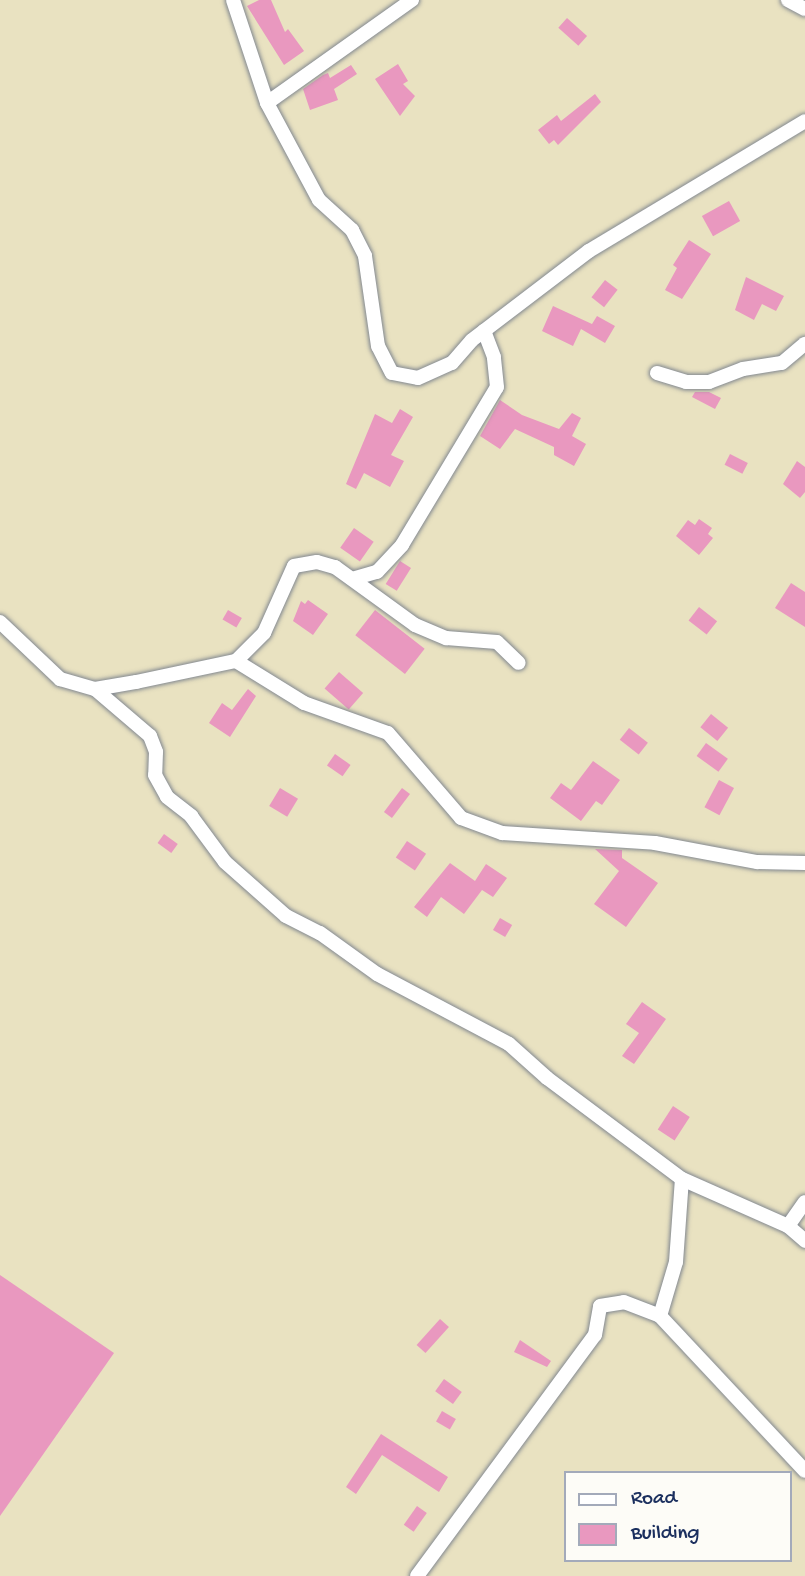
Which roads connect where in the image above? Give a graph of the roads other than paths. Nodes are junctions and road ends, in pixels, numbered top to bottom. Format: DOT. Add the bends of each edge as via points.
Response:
graph roads {
  1 [pos="233,0"];
  2 [pos="412,0"];
  3 [pos="788,0"];
  4 [pos="805,9"];
  5 [pos="267,103"];
  6 [pos="805,121"];
  7 [pos="753,152"];
  8 [pos="748,169"];
  9 [pos="484,331"];
  10 [pos="805,344"];
  11 [pos="657,373"];
  12 [pos="352,579"];
  13 [pos="0,622"];
  14 [pos="236,661"];
  15 [pos="519,663"];
  16 [pos="95,689"];
  17 [pos="805,863"];
  18 [pos="682,1179"];
  19 [pos="805,1202"];
  20 [pos="788,1226"];
  21 [pos="805,1241"];
  22 [pos="660,1316"];
  23 [pos="805,1471"];
  24 [pos="417,1576"];
  1 -- 5 [label="street"];
  2 -- 5 [label="street"];
  3 -- 4 [label="street"];
  5 -- 9 [label="street" via="319,201 352,230 365,256 377,346 392,373 418,377 452,363"];
  6 -- 7 [label="street"];
  7 -- 8 [label="street"];
  7 -- 9 [label="street" via="589,251"];
  9 -- 12 [label="street" via="494,356 497,387 402,545 377,572"];
  10 -- 11 [label="street" via="782,363 743,369 709,382 686,382"];
  12 -- 14 [label="street" via="317,562 294,566 264,633"];
  12 -- 15 [label="street" via="415,625 446,638 498,642"];
  13 -- 16 [label="street" via="60,679"];
  14 -- 16 [label="street"];
  14 -- 17 [label="street" via="304,703 388,733 461,818 502,832 656,843 757,862"];
  16 -- 18 [label="street" via="150,736 156,752 155,775 167,797 191,816 225,862 286,916 320,933 377,974 509,1044"];
  18 -- 20 [label="street"];
  18 -- 22 [label="street" via="676,1262"];
  19 -- 20 [label="street"];
  20 -- 21 [label="street"];
  22 -- 23 [label="street"];
  22 -- 24 [label="street" via="624,1302 600,1306 595,1335"];
}
